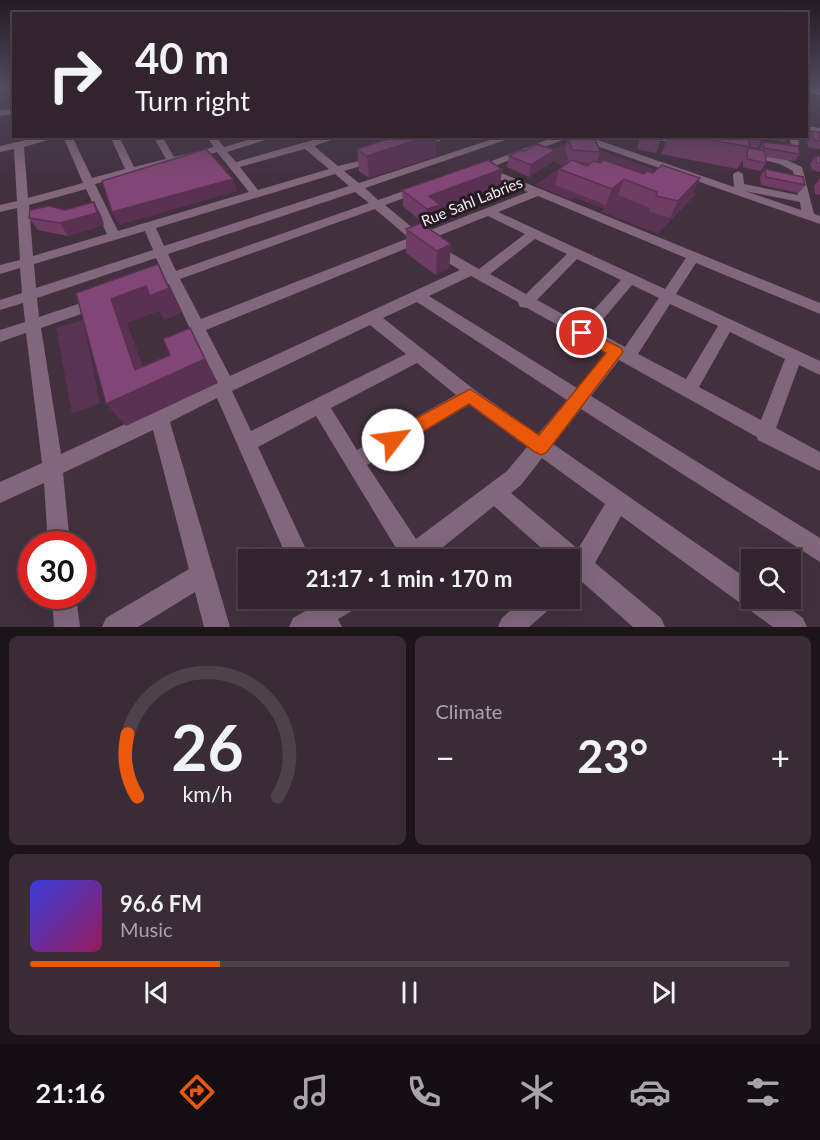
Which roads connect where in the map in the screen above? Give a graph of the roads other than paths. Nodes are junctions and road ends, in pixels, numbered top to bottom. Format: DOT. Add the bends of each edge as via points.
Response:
graph roads {
  1 [pos="49,138"];
  2 [pos="68,138"];
  3 [pos="115,138"];
  4 [pos="158,138"];
  5 [pos="212,138"];
  6 [pos="265,138"];
  7 [pos="333,138"];
  8 [pos="411,138"];
  9 [pos="442,138"];
  10 [pos="507,138"];
  11 [pos="561,138"];
  12 [pos="580,138"];
  13 [pos="606,138"];
  14 [pos="662,138"];
  15 [pos="594,143"];
  16 [pos="424,144"];
  17 [pos="19,145"];
  18 [pos="307,146"];
  19 [pos="700,147"];
  20 [pos="0,149"];
  21 [pos="221,149"];
  22 [pos="733,152"];
  23 [pos="454,156"];
  24 [pos="172,161"];
  25 [pos="234,166"];
  26 [pos="480,167"];
  27 [pos="337,170"];
  28 [pos="131,171"];
  29 [pos="738,174"];
  30 [pos="458,175"];
  31 [pos="435,183"];
  32 [pos="89,184"];
  33 [pos="359,188"];
  34 [pos="537,192"];
  35 [pos="256,194"];
  36 [pos="805,200"];
  37 [pos="21,203"];
  38 [pos="377,204"];
  39 [pos="0,208"];
  40 [pos="489,212"];
  41 [pos="808,215"];
  42 [pos="820,220"];
  43 [pos="149,225"];
  44 [pos="534,233"];
  45 [pos="114,236"];
  46 [pos="418,239"];
  47 [pos="160,252"];
  48 [pos="575,253"];
  49 [pos="693,258"];
  50 [pos="28,262"];
  51 [pos="0,270"];
  52 [pos="474,273"];
  53 [pos="173,277"];
  54 [pos="631,278"];
  55 [pos="130,292"];
  56 [pos="29,296"];
  57 [pos="418,296"];
  58 [pos="669,297"];
  59 [pos="108,299"];
  60 [pos="525,303"];
  61 [pos="0,305"];
  62 [pos="820,309"];
  63 [pos="372,318"];
  64 [pos="33,324"];
  65 [pos="727,324"];
  66 [pos="197,327"];
  67 [pos="582,333"];
  68 [pos="0,336"];
  69 [pos="418,355"];
  70 [pos="621,355"];
  71 [pos="794,356"];
  72 [pos="820,368"];
  73 [pos="223,385"];
  74 [pos="688,391"];
  75 [pos="470,396"];
  76 [pos="579,398"];
  77 [pos="319,406"];
  78 [pos="159,417"];
  79 [pos="765,434"];
  80 [pos="248,442"];
  81 [pos="541,446"];
  82 [pos="354,462"];
  83 [pos="820,462"];
  84 [pos="53,469"];
  85 [pos="0,493"];
  86 [pos="496,494"];
  87 [pos="618,502"];
  88 [pos="58,531"];
  89 [pos="295,549"];
  90 [pos="406,549"];
  91 [pos="422,549"];
  92 [pos="552,549"];
  93 [pos="820,551"];
  94 [pos="580,563"];
  95 [pos="202,575"];
  96 [pos="580,575"];
  97 [pos="741,589"];
  98 [pos="65,609"];
  99 [pos="531,609"];
  100 [pos="769,609"];
  101 [pos="323,613"];
  102 [pos="67,627"];
  103 [pos="115,627"];
  104 [pos="217,627"];
  105 [pos="302,627"];
  106 [pos="511,627"];
  107 [pos="652,627"];
  108 [pos="794,627"];
  1 -- 17 [label="street"];
  2 -- 32 [label="street"];
  3 -- 28 [label="street"];
  4 -- 24 [label="street"];
  5 -- 21 [label="street"];
  6 -- 21 [label="street"];
  7 -- 18 [label="street"];
  8 -- 16 [label="street"];
  9 -- 16 [label="street"];
  10 -- 23 [label="street"];
  11 -- 26 [label="street"];
  12 -- 15 [label="street"];
  13 -- 15 [label="street"];
  14 -- 19 [label="street"];
  15 -- 41 [label="street"];
  16 -- 23 [label="street"];
  16 -- 27 [label="street"];
  17 -- 20 [label="street"];
  17 -- 37 [label="street"];
  18 -- 25 [label="street"];
  18 -- 27 [label="street"];
  21 -- 24 [label="street"];
  21 -- 25 [label="street"];
  22 -- 36 [label="street" via="798,169"];
  23 -- 26 [label="street"];
  23 -- 33 [label="street"];
  24 -- 28 [label="street"];
  25 -- 35 [label="street"];
  26 -- 30 [label="street"];
  26 -- 34 [label="street"];
  27 -- 33 [label="street"];
  27 -- 35 [label="street"];
  28 -- 32 [label="street"];
  29 -- 36 [label="street" via="740,186"];
  31 -- 38 [label="street"];
  32 -- 37 [label="street"];
  32 -- 45 [label="street"];
  33 -- 38 [label="street"];
  33 -- 47 [label="street"];
  34 -- 40 [label="street, Rue Sahl Labries"];
  34 -- 49 [label="street"];
  35 -- 43 [label="street"];
  36 -- 41 [label="street"];
  37 -- 39 [label="street"];
  37 -- 50 [label="street"];
  38 -- 46 [label="street"];
  38 -- 53 [label="street"];
  40 -- 44 [label="street"];
  40 -- 46 [label="street, Rue Sahl Labries"];
  41 -- 42 [label="street"];
  43 -- 45 [label="street"];
  43 -- 47 [label="street"];
  44 -- 48 [label="street"];
  44 -- 52 [label="street"];
  45 -- 50 [label="street"];
  46 -- 52 [label="street"];
  46 -- 66 [label="street, Rue Sahl Labries"];
  47 -- 53 [label="street"];
  47 -- 56 [label="street"];
  48 -- 54 [label="street"];
  48 -- 60 [label="street"];
  49 -- 58 [label="street"];
  49 -- 62 [label="street"];
  50 -- 51 [label="street"];
  50 -- 56 [label="street"];
  52 -- 57 [label="street"];
  52 -- 60 [label="street"];
  53 -- 55 [label="street"];
  53 -- 66 [label="street"];
  54 -- 58 [label="street"];
  54 -- 67 [label="street"];
  56 -- 61 [label="street"];
  56 -- 64 [label="street"];
  57 -- 63 [label="street"];
  57 -- 76 [label="street"];
  58 -- 65 [label="street"];
  58 -- 70 [label="street"];
  59 -- 64 [label="street"];
  60 -- 67 [label="street"];
  63 -- 69 [label="street"];
  63 -- 73 [label="street"];
  64 -- 68 [label="street"];
  64 -- 84 [label="street"];
  65 -- 71 [label="street"];
  65 -- 74 [label="street"];
  66 -- 73 [label="street"];
  67 -- 70 [label="street"];
  69 -- 75 [label="street"];
  69 -- 77 [label="street"];
  70 -- 74 [label="street"];
  70 -- 76 [label="street"];
  71 -- 72 [label="street"];
  71 -- 79 [label="street"];
  73 -- 78 [label="street"];
  73 -- 80 [label="street"];
  74 -- 79 [label="street"];
  75 -- 81 [label="street"];
  75 -- 82 [label="street"];
  76 -- 81 [label="street"];
  76 -- 93 [label="street"];
  77 -- 80 [label="street"];
  77 -- 82 [label="street"];
  78 -- 84 [label="street"];
  78 -- 95 [label="street"];
  79 -- 83 [label="street"];
  80 -- 89 [label="street"];
  81 -- 86 [label="street"];
  81 -- 87 [label="street"];
  82 -- 90 [label="street"];
  84 -- 85 [label="street"];
  84 -- 88 [label="street"];
  86 -- 91 [label="street"];
  86 -- 92 [label="street"];
  87 -- 94 [label="street"];
  87 -- 97 [label="street"];
  95 -- 103 [label="street"];
  95 -- 104 [label="street"];
  96 -- 107 [label="street"];
  98 -- 102 [label="street"];
  99 -- 106 [label="street"];
  100 -- 108 [label="street"];
  101 -- 105 [label="street"];
}
